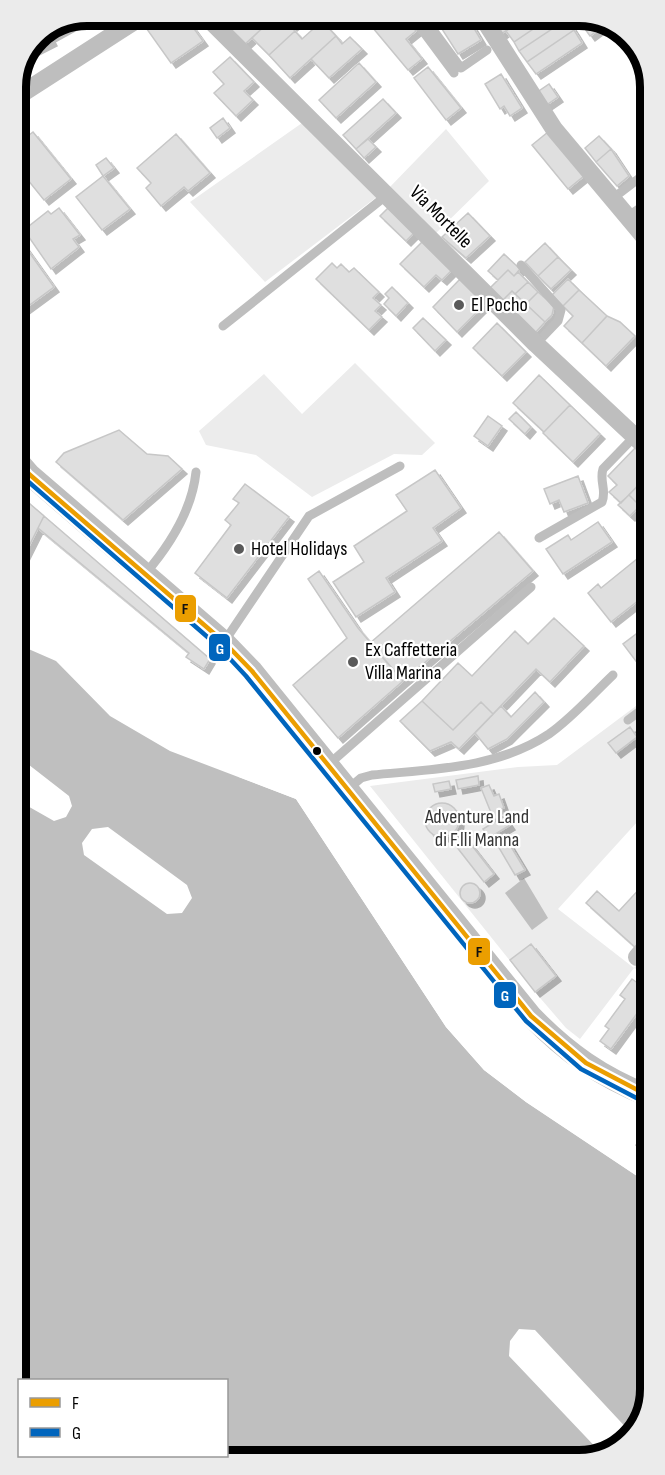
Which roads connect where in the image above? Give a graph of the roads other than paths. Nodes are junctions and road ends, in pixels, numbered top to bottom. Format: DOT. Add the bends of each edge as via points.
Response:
graph roads {
  1 [pos="127,26"];
  2 [pos="216,26"];
  3 [pos="419,26"];
  4 [pos="430,26"];
  5 [pos="488,26"];
  6 [pos="487,50"];
  7 [pos="454,73"];
  8 [pos="26,91"];
  9 [pos="640,178"];
  10 [pos="387,195"];
  11 [pos="612,199"];
  12 [pos="640,208"];
  13 [pos="627,217"];
  14 [pos="640,232"];
  15 [pos="521,265"];
  16 [pos="223,326"];
  17 [pos="536,344"];
  18 [pos="640,441"];
  19 [pos="640,443"];
  20 [pos="400,466"];
  21 [pos="26,471"];
  22 [pos="196,472"];
  23 [pos="540,538"];
  24 [pos="145,574"];
  25 [pos="531,587"];
  26 [pos="224,642"];
  27 [pos="614,675"];
  28 [pos="640,711"];
  29 [pos="628,720"];
  30 [pos="328,765"];
  31 [pos="348,789"];
  32 [pos="640,1092"];
  1 -- 8 [label="street"];
  2 -- 10 [label="street, Via Mortelle"];
  3 -- 7 [label="lane"];
  4 -- 6 [label="lane" via="461,68"];
  5 -- 11 [label="street" via="554,129"];
  9 -- 11 [label="lane"];
  10 -- 16 [label="lane"];
  10 -- 17 [label="street, Via Mortelle"];
  11 -- 13 [label="street"];
  12 -- 13 [label="lane"];
  13 -- 14 [label="street"];
  15 -- 17 [label="lane" via="561,310 558,321"];
  17 -- 18 [label="street, Via Mortelle"];
  19 -- 23 [label="lane" via="603,469 606,494 602,502"];
  20 -- 26 [label="lane" via="309,516"];
  21 -- 24 [label="street"];
  22 -- 24 [label="lane" via="194,490 175,533"];
  24 -- 26 [label="street"];
  25 -- 30 [label="lane"];
  26 -- 30 [label="street"];
  27 -- 31 [label="lane" via="549,734 507,755 468,766 372,775"];
  28 -- 29 [label="lane"];
  30 -- 31 [label="street"];
  31 -- 32 [label="street" via="524,1008 563,1049"];
}
